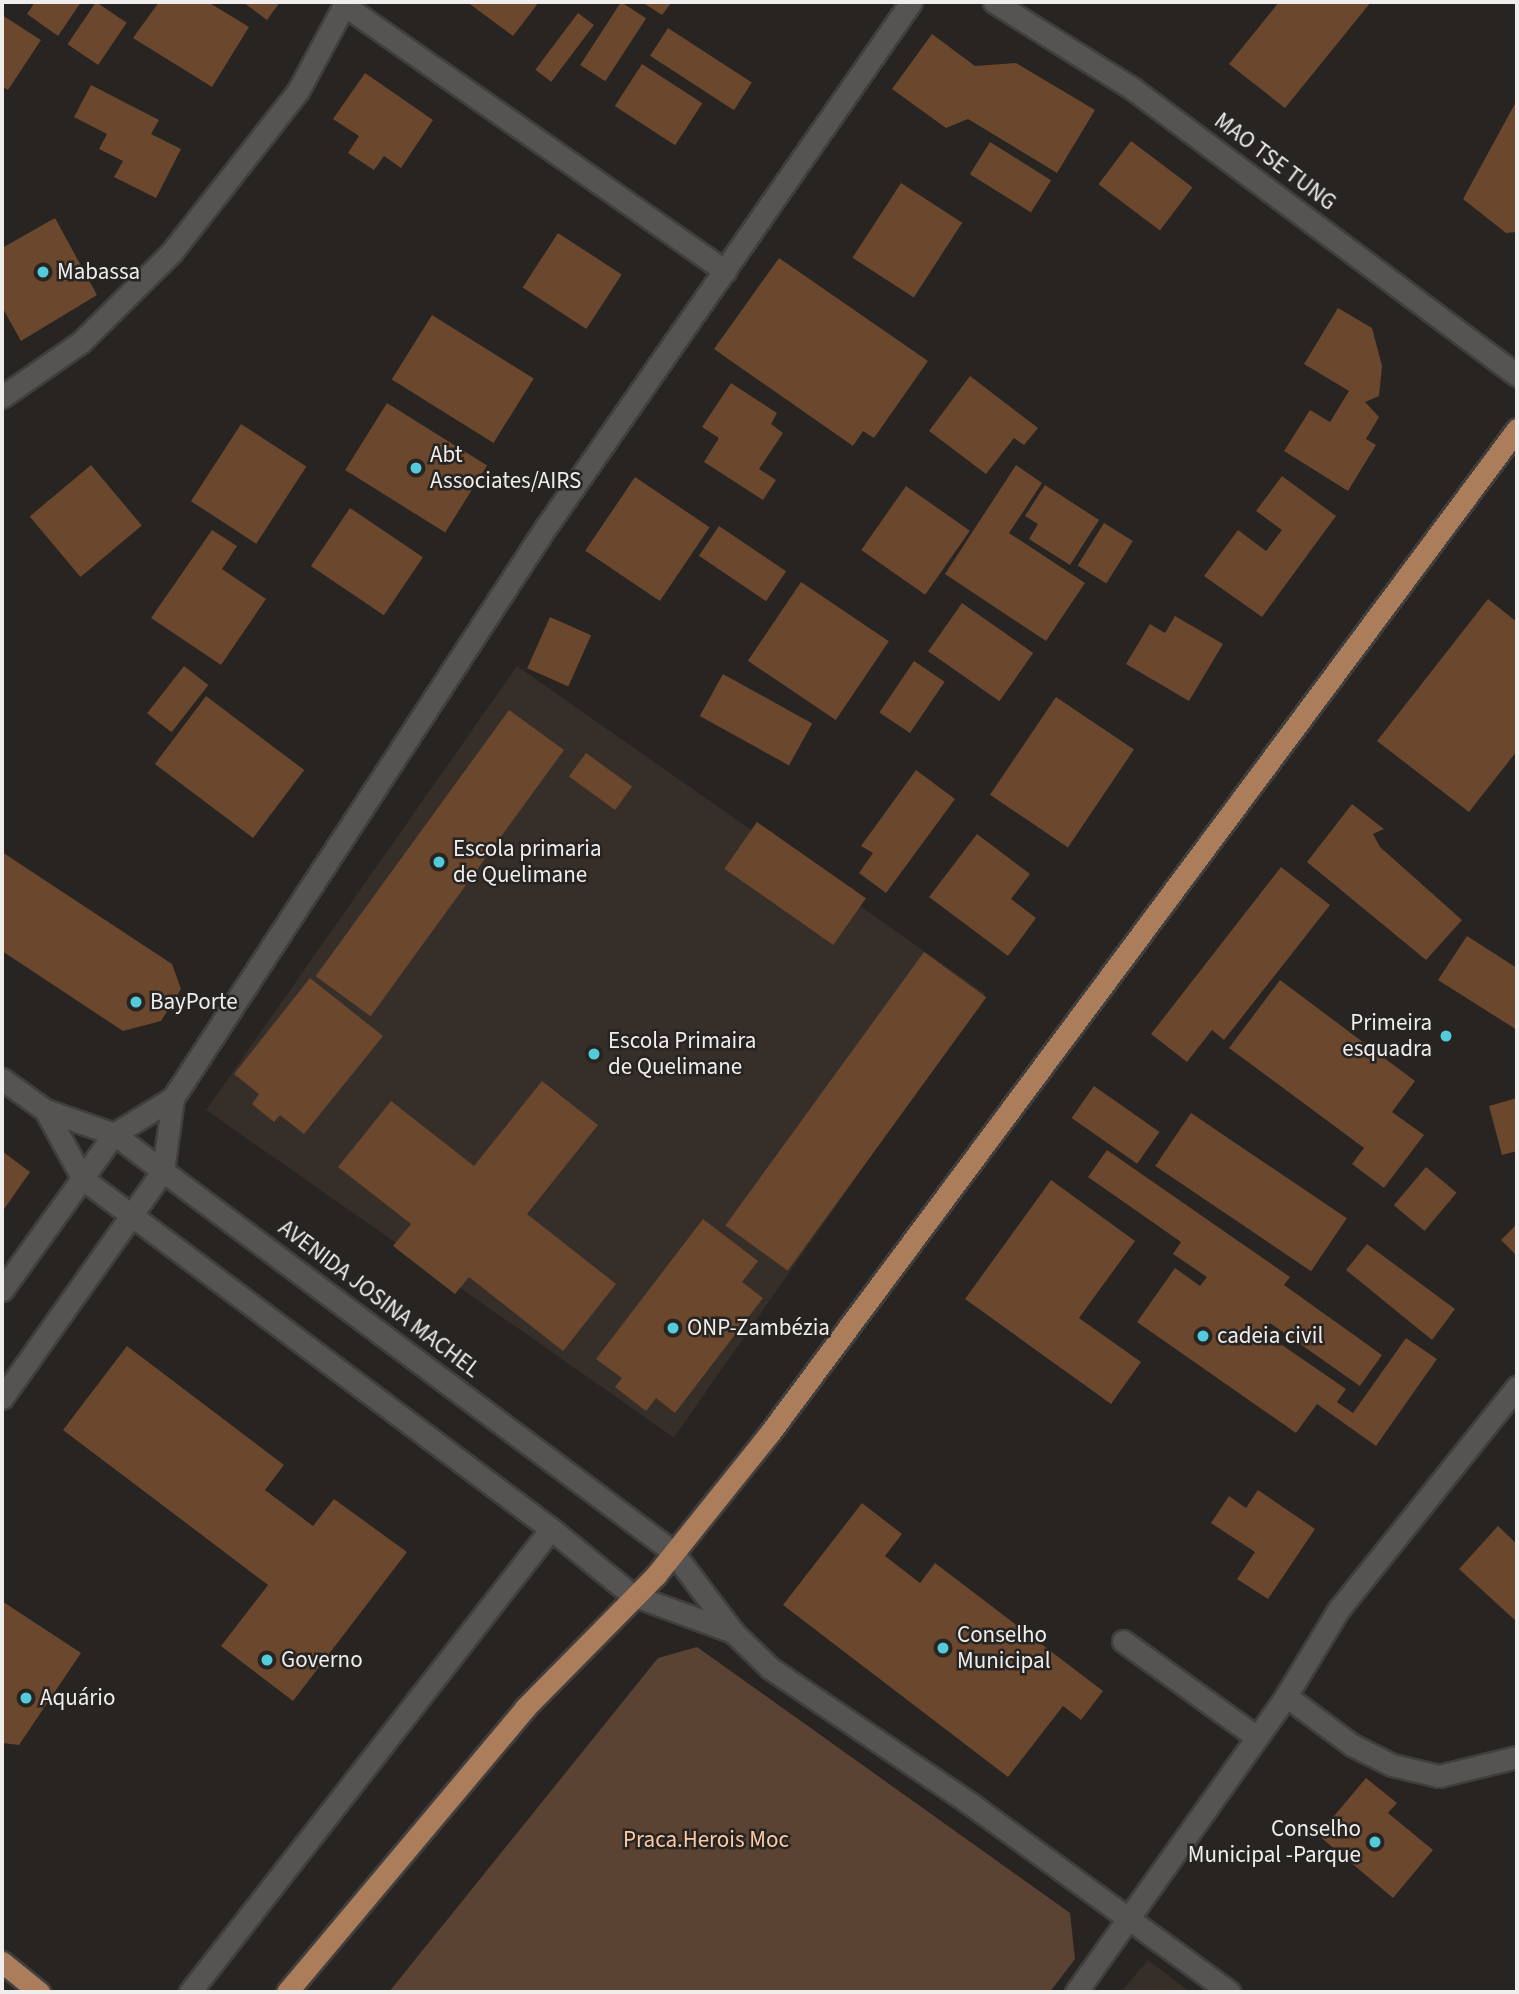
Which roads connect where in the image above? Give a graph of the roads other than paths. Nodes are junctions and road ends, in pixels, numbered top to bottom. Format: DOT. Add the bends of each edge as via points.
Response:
graph roads {
  1 [pos="911,2"];
  2 [pos="994,2"];
  3 [pos="345,3"];
  4 [pos="724,271"];
  5 [pos="1517,375"];
  6 [pos="2,397"];
  7 [pos="1517,429"];
  8 [pos="2,1079"];
  9 [pos="173,1098"];
  10 [pos="45,1110"];
  11 [pos="114,1134"];
  12 [pos="163,1171"];
  13 [pos="83,1179"];
  14 [pos="131,1216"];
  15 [pos="2,1290"];
  16 [pos="1517,1387"];
  17 [pos="2,1398"];
  18 [pos="551,1528"];
  19 [pos="672,1551"];
  20 [pos="632,1595"];
  21 [pos="733,1632"];
  22 [pos="1123,1641"];
  23 [pos="1286,1696"];
  24 [pos="1255,1736"];
  25 [pos="1517,1757"];
  26 [pos="1129,1918"];
  27 [pos="2,1962"];
  28 [pos="39,1992"];
  29 [pos="190,1992"];
  30 [pos="287,1992"];
  31 [pos="1076,1992"];
  32 [pos="1229,1992"];
  1 -- 4 [label="street"];
  2 -- 5 [label="street, MAO TSE TUNG" via="1133,89"];
  3 -- 4 [label="street"];
  3 -- 6 [label="street" via="298,91 172,253 81,342"];
  4 -- 9 [label="street" via="546,527"];
  7 -- 19 [label="main road" via="769,1434"];
  8 -- 10 [label="street, AVENIDA JOSINA MACHEL"];
  9 -- 11 [label="street"];
  9 -- 12 [label="street"];
  10 -- 11 [label="street, AVENIDA JOSINA MACHEL"];
  10 -- 13 [label="street, AVENIDA JOSINA MACHEL"];
  11 -- 12 [label="street, AVENIDA JOSINA MACHEL"];
  11 -- 13 [label="street"];
  12 -- 14 [label="street"];
  12 -- 19 [label="street, AVENIDA JOSINA MACHEL"];
  13 -- 14 [label="street, AVENIDA JOSINA MACHEL"];
  13 -- 15 [label="street"];
  14 -- 17 [label="street"];
  14 -- 18 [label="street, AVENIDA JOSINA MACHEL"];
  16 -- 23 [label="street" via="1339,1609"];
  18 -- 20 [label="street, AVENIDA JOSINA MACHEL"];
  18 -- 29 [label="street"];
  19 -- 20 [label="main road" via="656,1575"];
  19 -- 21 [label="street, AVENIDA JOSINA MACHEL"];
  20 -- 21 [label="street, AVENIDA JOSINA MACHEL"];
  20 -- 30 [label="main road" via="525,1708"];
  21 -- 26 [label="street, AVENIDA JOSINA MACHEL" via="770,1668"];
  22 -- 24 [label="street"];
  23 -- 24 [label="street"];
  23 -- 25 [label="street" via="1352,1745 1392,1765 1439,1776"];
  24 -- 26 [label="street"];
  26 -- 31 [label="street"];
  26 -- 32 [label="street, AVENIDA JOSINA MACHEL"];
  27 -- 28 [label="main road"];
}
